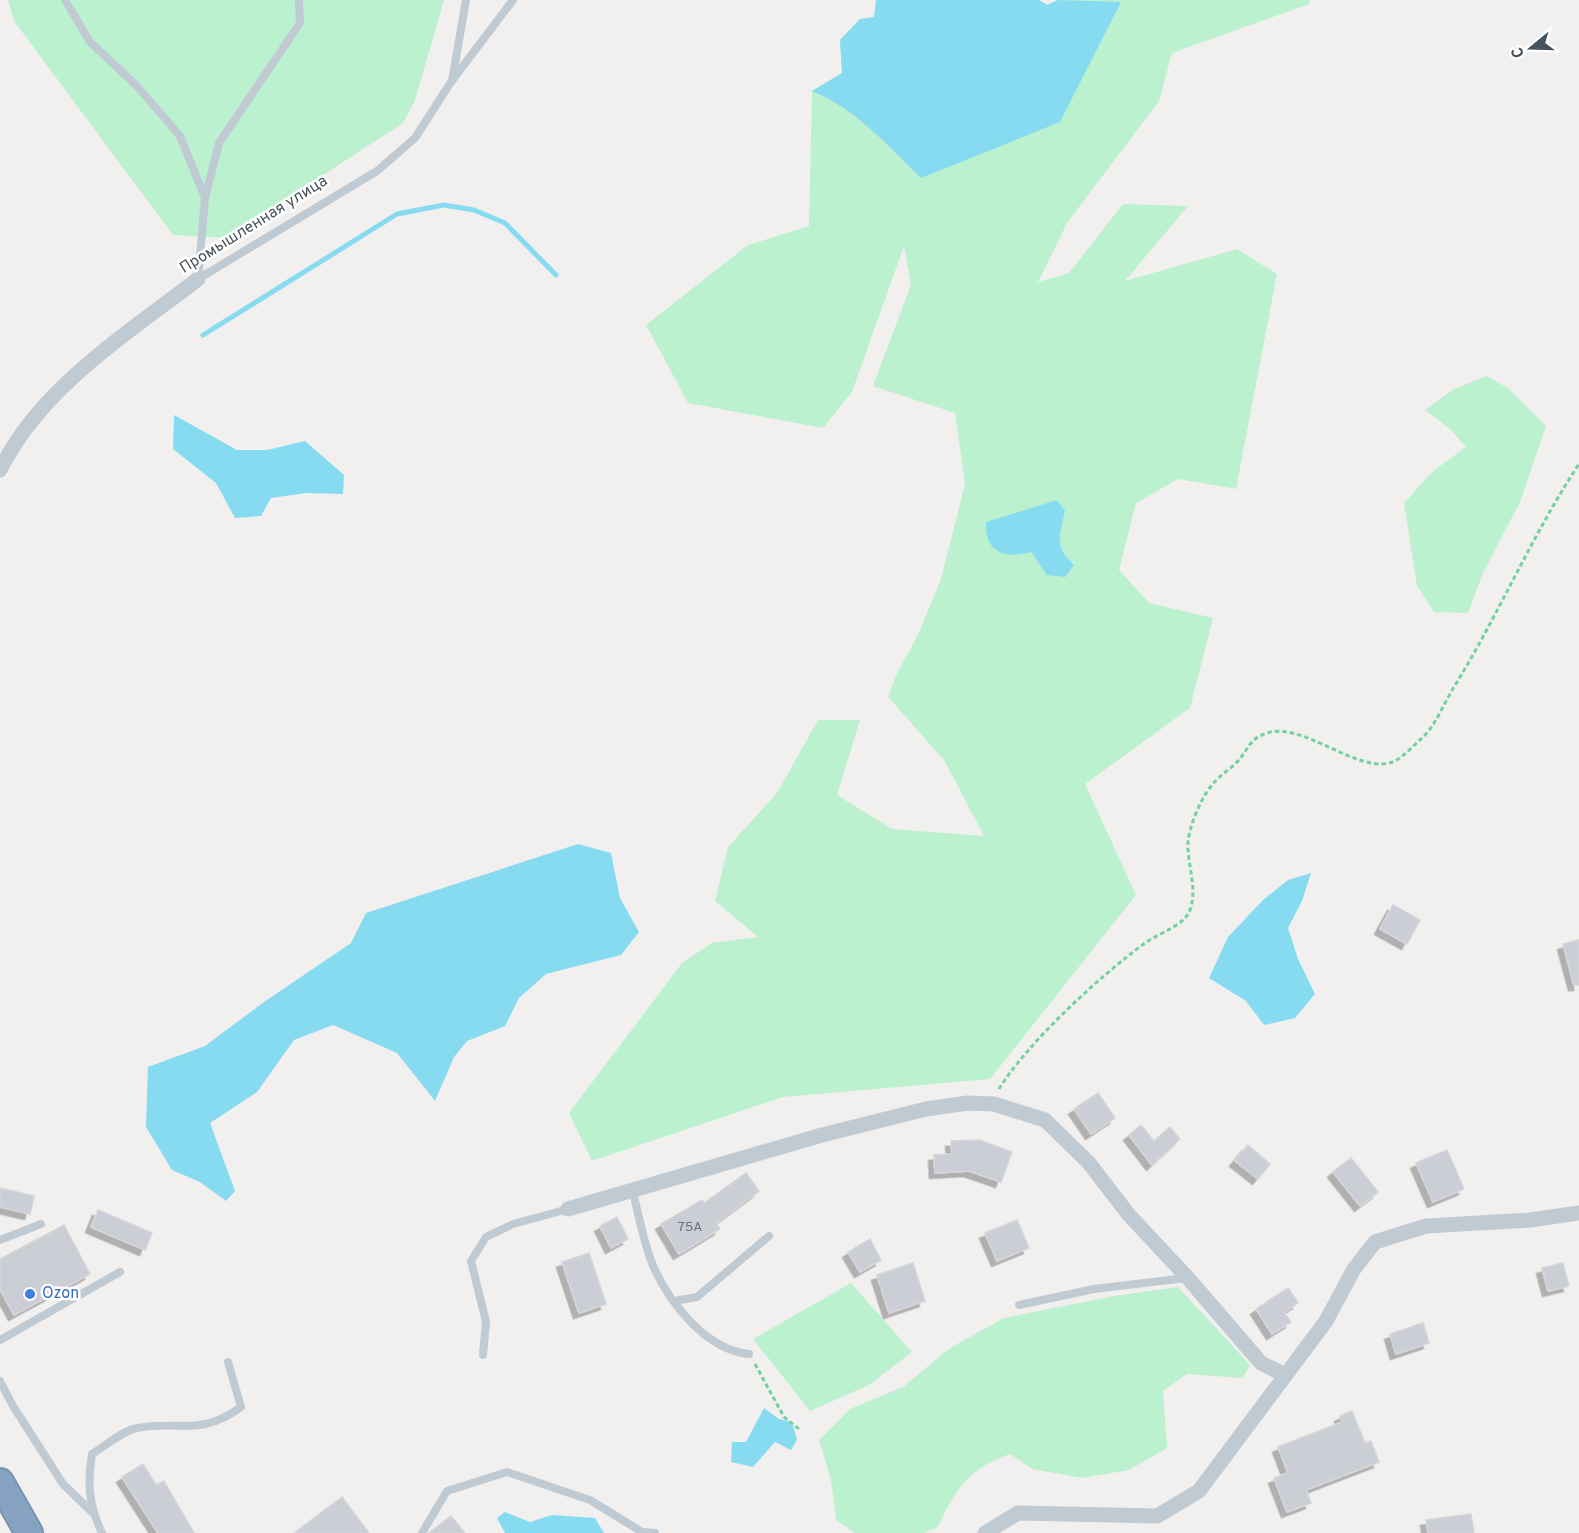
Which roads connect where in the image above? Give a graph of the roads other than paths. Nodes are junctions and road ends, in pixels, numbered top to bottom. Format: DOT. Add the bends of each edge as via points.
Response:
graph roads {
  1 [pos="65,0"];
  2 [pos="299,0"];
  3 [pos="466,0"];
  4 [pos="513,0"];
  5 [pos="452,82"];
  6 [pos="205,198"];
  7 [pos="198,279"];
  8 [pos="0,470"];
  9 [pos="633,1192"];
  10 [pos="568,1209"];
  11 [pos="1579,1213"];
  12 [pos="41,1224"];
  13 [pos="769,1236"];
  14 [pos="0,1240"];
  15 [pos="120,1272"];
  16 [pos="1188,1277"];
  17 [pos="674,1301"];
  18 [pos="1019,1305"];
  19 [pos="0,1340"];
  20 [pos="749,1354"];
  21 [pos="483,1355"];
  22 [pos="228,1362"];
  23 [pos="1286,1375"];
  24 [pos="0,1381"];
  25 [pos="0,1482"];
  26 [pos="92,1512"];
  27 [pos="34,1531"];
  28 [pos="102,1533"];
  29 [pos="422,1533"];
  30 [pos="642,1533"];
  31 [pos="655,1533"];
  32 [pos="985,1533"];
  1 -- 6 [label="lane" via="90,42 137,86 180,136"];
  2 -- 6 [label="lane" via="300,23 219,143"];
  3 -- 5 [label="lane"];
  4 -- 5 [label="lane, Промышленная улица"];
  5 -- 7 [label="lane, Промышленная улица" via="415,138 377,171"];
  6 -- 7 [label="lane"];
  7 -- 8 [label="street, Промышленная улица" via="63,387 24,431"];
  9 -- 10 [label="street"];
  9 -- 16 [label="street" via="822,1135 926,1109 994,1104 1045,1120 1089,1163 1129,1215"];
  9 -- 17 [label="lane" via="654,1268"];
  10 -- 21 [label="lane" via="513,1224 486,1238 471,1261 486,1322"];
  11 -- 23 [label="street" via="1426,1226 1375,1242 1354,1269 1326,1322"];
  12 -- 14 [label="lane"];
  13 -- 17 [label="lane" via="697,1297"];
  15 -- 19 [label="lane"];
  16 -- 18 [label="lane" via="1094,1289"];
  16 -- 23 [label="street" via="1261,1362"];
  17 -- 20 [label="lane" via="710,1339 733,1353"];
  22 -- 26 [label="lane" via="241,1407 226,1418 203,1426 135,1428 92,1454 88,1480"];
  23 -- 32 [label="street" via="1199,1491 1157,1516 1018,1513"];
  24 -- 26 [label="lane" via="63,1484"];
  25 -- 27 [label="highway"];
  26 -- 28 [label="lane"];
  29 -- 30 [label="lane" via="447,1491 507,1472 590,1500"];
  30 -- 31 [label="lane"];
}
